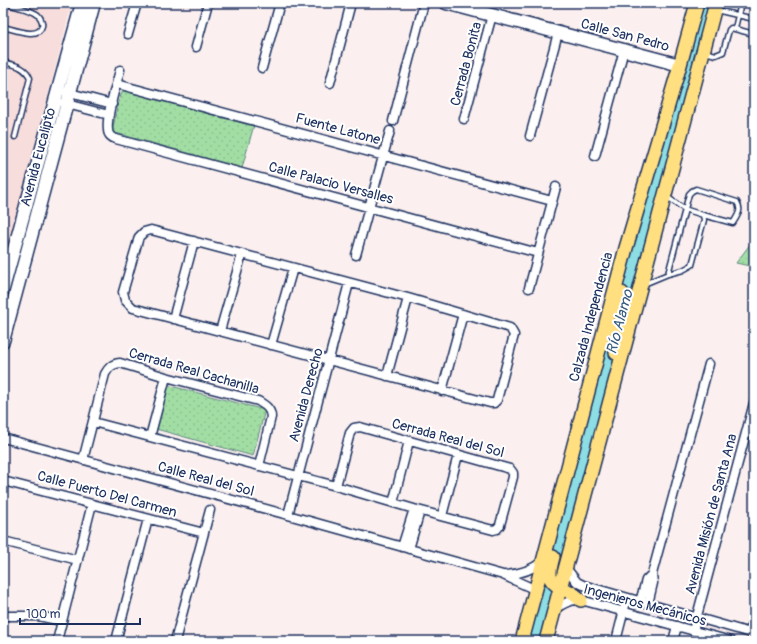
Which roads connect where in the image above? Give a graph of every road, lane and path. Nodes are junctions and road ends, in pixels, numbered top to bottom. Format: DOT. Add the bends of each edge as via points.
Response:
graph roads {
  1 [pos="3,3"];
  2 [pos="82,3"];
  3 [pos="94,3"];
  4 [pos="137,3"];
  5 [pos="208,3"];
  6 [pos="280,3"];
  7 [pos="351,3"];
  8 [pos="424,3"];
  9 [pos="446,3"];
  10 [pos="697,3"];
  11 [pos="741,3"];
  12 [pos="715,6"];
  13 [pos="492,15"];
  14 [pos="738,15"];
  15 [pos="754,19"];
  16 [pos="3,26"];
  17 [pos="735,28"];
  18 [pos="558,33"];
  19 [pos="128,34"];
  20 [pos="754,34"];
  21 [pos="196,47"];
  22 [pos="624,50"];
  23 [pos="703,51"];
  24 [pos="3,62"];
  25 [pos="680,65"];
  26 [pos="262,68"];
  27 [pos="120,70"];
  28 [pos="117,84"];
  29 [pos="330,84"];
  30 [pos="56,95"];
  31 [pos="69,99"];
  32 [pos="112,104"];
  33 [pos="109,115"];
  34 [pos="686,115"];
  35 [pos="464,119"];
  36 [pos="393,121"];
  37 [pos="390,131"];
  38 [pos="530,136"];
  39 [pos="15,137"];
  40 [pos="384,155"];
  41 [pos="595,156"];
  42 [pos="556,187"];
  43 [pos="665,195"];
  44 [pos="552,201"];
  45 [pos="369,207"];
  46 [pos="684,209"];
  47 [pos="703,216"];
  48 [pos="194,241"];
  49 [pos="626,248"];
  50 [pos="538,253"];
  51 [pos="242,254"];
  52 [pos="356,255"];
  53 [pos="293,268"];
  54 [pos="668,274"];
  55 [pos="349,283"];
  56 [pos="640,286"];
  57 [pos="529,288"];
  58 [pos="3,290"];
  59 [pos="408,298"];
  60 [pos="463,314"];
  61 [pos="174,319"];
  62 [pos="606,324"];
  63 [pos="630,325"];
  64 [pos="220,331"];
  65 [pos="3,341"];
  66 [pos="271,345"];
  67 [pos="328,360"];
  68 [pos="709,364"];
  69 [pos="387,376"];
  70 [pos="166,377"];
  71 [pos="442,391"];
  72 [pos="610,400"];
  73 [pos="754,404"];
  74 [pos="93,422"];
  75 [pos="150,437"];
  76 [pos="3,438"];
  77 [pos="410,441"];
  78 [pos="458,455"];
  79 [pos="83,460"];
  80 [pos="259,466"];
  81 [pos="567,471"];
  82 [pos="298,476"];
  83 [pos="4,477"];
  84 [pos="336,486"];
  85 [pos="393,503"];
  86 [pos="92,504"];
  87 [pos="210,510"];
  88 [pos="417,510"];
  89 [pos="288,515"];
  90 [pos="442,516"];
  91 [pos="148,518"];
  92 [pos="204,533"];
  93 [pos="3,541"];
  94 [pos="406,548"];
  95 [pos="78,560"];
  96 [pos="544,560"];
  97 [pos="566,568"];
  98 [pos="503,575"];
  99 [pos="560,588"];
  100 [pos="536,590"];
  101 [pos="627,598"];
  102 [pos="581,600"];
  103 [pos="644,603"];
  104 [pos="554,609"];
  105 [pos="624,612"];
  106 [pos="754,615"];
  107 [pos="3,616"];
  108 [pos="696,618"];
  109 [pos="62,621"];
  110 [pos="677,626"];
  111 [pos="693,631"];
  112 [pos="752,633"];
  113 [pos="57,641"];
  114 [pos="116,641"];
  115 [pos="175,641"];
  116 [pos="522,641"];
  117 [pos="546,641"];
  118 [pos="616,641"];
  119 [pos="673,641"];
  120 [pos="731,641"];
  1 -- 16 [label="lane" via="40,16 43,23 42,29 31,34"];
  2 -- 30 [label="street, Avenida Eucalipto"];
  3 -- 31 [label="street, Avenida Eucalipto"];
  4 -- 19 [label="street"];
  5 -- 21 [label="street"];
  6 -- 26 [label="street"];
  7 -- 29 [label="street"];
  8 -- 36 [label="street"];
  9 -- 13 [label="street, Calle San Pedro"];
  10 -- 25 [label="main road, Calzada Independencia"];
  11 -- 14 [label="lane"];
  12 -- 14 [label="lane"];
  12 -- 23 [label="main road"];
  13 -- 18 [label="street, Calle San Pedro"];
  13 -- 35 [label="street, Cerrada Bonita"];
  14 -- 15 [label="lane"];
  14 -- 17 [label="lane"];
  17 -- 20 [label="lane"];
  17 -- 23 [label="lane" via="729,30 720,54"];
  18 -- 22 [label="street, Calle San Pedro"];
  18 -- 38 [label="street"];
  22 -- 25 [label="street, Calle San Pedro"];
  22 -- 41 [label="street"];
  23 -- 34 [label="main road"];
  24 -- 39 [label="lane" via="22,67 30,78"];
  25 -- 34 [label="main road" via="688,76"];
  25 -- 49 [label="main road, Calzada Independencia"];
  27 -- 28 [label="street"];
  28 -- 32 [label="street"];
  28 -- 40 [label="street, Fuente Latone"];
  30 -- 31 [label="street"];
  30 -- 58 [label="street, Avenida Eucalipto"];
  31 -- 32 [label="street"];
  31 -- 33 [label="street"];
  31 -- 65 [label="street, Avenida Eucalipto"];
  32 -- 33 [label="street"];
  33 -- 45 [label="street, Calle Palacio Versalles" via="108,131 116,140"];
  34 -- 43 [label="main road"];
  37 -- 40 [label="street"];
  40 -- 44 [label="street, Fuente Latone"];
  40 -- 45 [label="street"];
  42 -- 44 [label="street"];
  43 -- 46 [label="lane"];
  43 -- 56 [label="main road"];
  44 -- 50 [label="street"];
  45 -- 50 [label="street, Calle Palacio Versalles"];
  45 -- 52 [label="street"];
  46 -- 47 [label="lane"];
  46 -- 47 [label="lane" via="689,194 696,189 736,202 739,206 740,211 733,223"];
  46 -- 54 [label="lane"];
  47 -- 54 [label="lane" via="692,265"];
  48 -- 51 [label="street"];
  48 -- 61 [label="street"];
  48 -- 61 [label="street" via="151,230 144,232 139,237 123,292 125,300 134,308"];
  49 -- 62 [label="main road, Calzada Independencia"];
  49 -- 63 [label="main road" via="630,264 620,315 622,321"];
  50 -- 57 [label="street"];
  51 -- 53 [label="street"];
  51 -- 64 [label="street"];
  53 -- 55 [label="street"];
  53 -- 66 [label="street"];
  54 -- 56 [label="lane"];
  55 -- 59 [label="street"];
  55 -- 67 [label="street, Avenida Derecho"];
  56 -- 63 [label="main road"];
  59 -- 60 [label="street"];
  59 -- 69 [label="street"];
  60 -- 71 [label="street"];
  60 -- 71 [label="street" via="513,331 497,400 490,403"];
  61 -- 64 [label="street"];
  62 -- 72 [label="main road" via="614,331 619,342 607,390"];
  62 -- 81 [label="main road, Calzada Independencia"];
  63 -- 72 [label="main road"];
  64 -- 66 [label="street"];
  66 -- 67 [label="street"];
  67 -- 69 [label="street"];
  67 -- 82 [label="street, Avenida Derecho"];
  68 -- 103 [label="street" via="652,574 653,583"];
  69 -- 71 [label="street"];
  70 -- 74 [label="street, Cerrada Real Cachanilla" via="120,363 113,364 105,374"];
  70 -- 75 [label="street"];
  70 -- 80 [label="street, Cerrada Real Cachanilla" via="258,401 270,409 271,417"];
  72 -- 97 [label="main road"];
  73 -- 108 [label="street, Avenida Misión de Santa Ana"];
  74 -- 75 [label="street"];
  74 -- 79 [label="street, Cerrada Real Cachanilla"];
  75 -- 80 [label="street"];
  76 -- 79 [label="street, Calle Real del Sol"];
  77 -- 78 [label="street, Cerrada Real del Sol"];
  77 -- 84 [label="street, Cerrada Real del Sol" via="360,427 354,428 350,433"];
  77 -- 85 [label="street"];
  78 -- 90 [label="street"];
  78 -- 90 [label="street, Cerrada Real del Sol" via="510,469 513,477 497,529"];
  79 -- 89 [label="street, Calle Real del Sol"];
  80 -- 82 [label="street"];
  81 -- 96 [label="main road, Calzada Independencia"];
  81 -- 99 [label="main road" via="569,488 549,570 550,577"];
  82 -- 84 [label="street, Cerrada Real del Sol"];
  82 -- 89 [label="street, Avenida Derecho"];
  83 -- 86 [label="street, Calle Puerto Del Carmen"];
  84 -- 85 [label="street, Cerrada Real del Sol"];
  85 -- 88 [label="street, Cerrada Real del Sol"];
  86 -- 91 [label="street, Calle Puerto Del Carmen"];
  86 -- 95 [label="street"];
  87 -- 92 [label="street"];
  88 -- 90 [label="street, Cerrada Real del Sol"];
  88 -- 94 [label="street"];
  89 -- 94 [label="street, Calle Real del Sol"];
  91 -- 92 [label="street, Calle Puerto Del Carmen"];
  91 -- 114 [label="street"];
  92 -- 115 [label="street"];
  93 -- 95 [label="street"];
  94 -- 98 [label="street, Calle Real del Sol"];
  95 -- 109 [label="street"];
  96 -- 98 [label="street, Calle Real del Sol" via="525,572"];
  96 -- 100 [label="main road, Calzada Independencia"];
  97 -- 99 [label="main road"];
  97 -- 101 [label="street, Ingenieros Mecánicos" via="577,582 583,585"];
  98 -- 100 [label="street, Calle Real del Sol"];
  99 -- 102 [label="main road"];
  99 -- 104 [label="main road"];
  100 -- 116 [label="main road, Calzada Independencia"];
  101 -- 103 [label="street, Ingenieros Mecánicos"];
  101 -- 105 [label="street"];
  102 -- 104 [label="street, Ingenieros Mecánicos" via="568,601"];
  102 -- 105 [label="street, Ingenieros Mecánicos"];
  103 -- 108 [label="street, Ingenieros Mecánicos"];
  104 -- 117 [label="main road"];
  105 -- 110 [label="street, Ingenieros Mecánicos"];
  105 -- 118 [label="street"];
  106 -- 112 [label="street"];
  107 -- 109 [label="street" via="38,616"];
  108 -- 111 [label="street, Avenida Misión de Santa Ana"];
  108 -- 112 [label="street, Ingenieros Mecánicos"];
  109 -- 113 [label="street"];
  110 -- 111 [label="street, Ingenieros Mecánicos"];
  110 -- 119 [label="street"];
  111 -- 120 [label="street, Ingenieros Mecánicos"];
}
